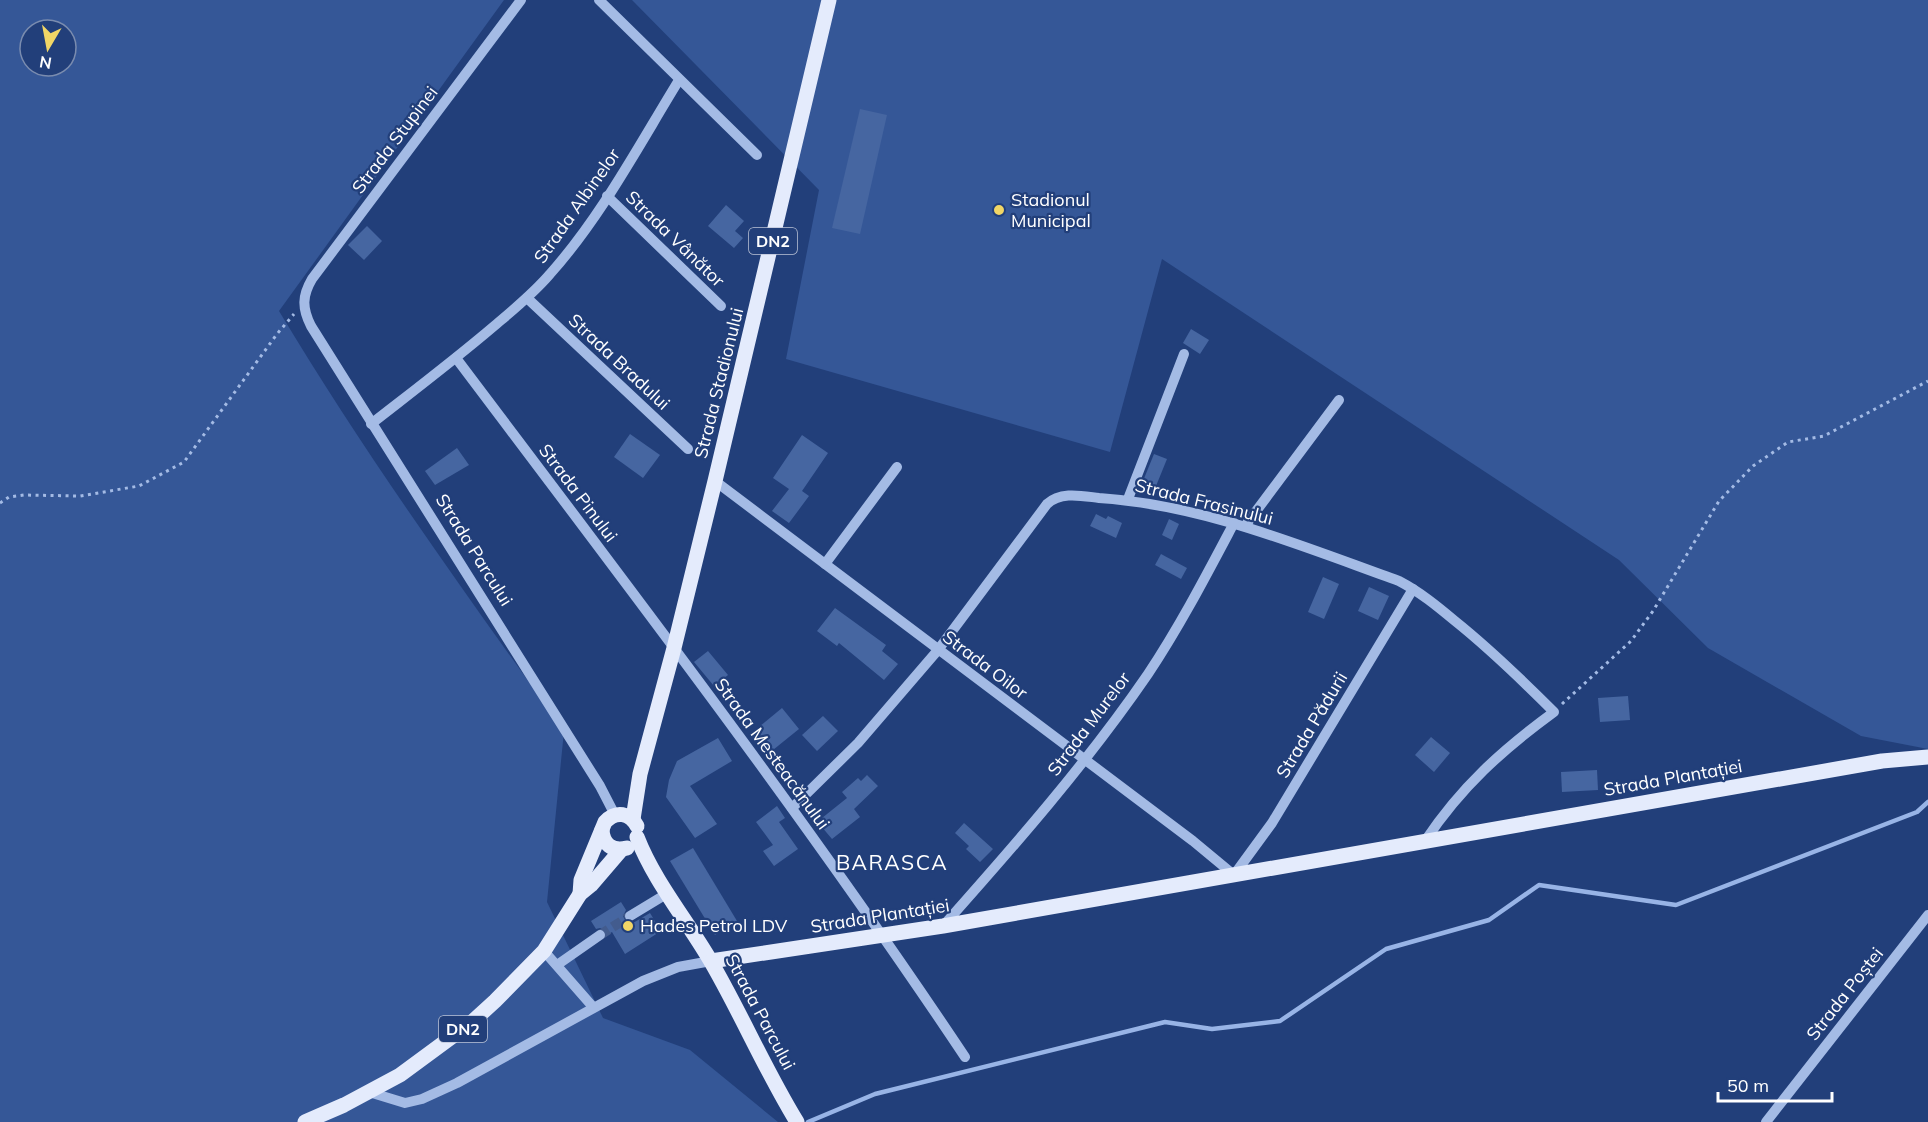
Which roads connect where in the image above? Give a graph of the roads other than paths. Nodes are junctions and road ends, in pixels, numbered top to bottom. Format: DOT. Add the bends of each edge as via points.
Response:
graph roads {
  1 [pos="521,0"];
  2 [pos="599,0"];
  3 [pos="829,0"];
  4 [pos="679,80"];
  5 [pos="757,155"];
  6 [pos="607,196"];
  7 [pos="527,298"];
  8 [pos="303,304"];
  9 [pos="721,306"];
  10 [pos="1185,354"];
  11 [pos="456,358"];
  12 [pos="1339,400"];
  13 [pos="371,424"];
  14 [pos="688,449"];
  15 [pos="897,467"];
  16 [pos="716,482"];
  17 [pos="1128,500"];
  18 [pos="1240,525"];
  19 [pos="825,564"];
  20 [pos="1413,589"];
  21 [pos="674,648"];
  22 [pos="938,650"];
  23 [pos="1926,757"];
  24 [pos="1084,761"];
  25 [pos="792,808"];
  26 [pos="622,816"];
  27 [pos="602,830"];
  28 [pos="637,837"];
  29 [pos="1425,841"];
  30 [pos="623,849"];
  31 [pos="647,862"];
  32 [pos="1234,875"];
  33 [pos="668,893"];
  34 [pos="580,894"];
  35 [pos="1928,915"];
  36 [pos="630,916"];
  37 [pos="943,926"];
  38 [pos="600,935"];
  39 [pos="884,936"];
  40 [pos="543,951"];
  41 [pos="711,961"];
  42 [pos="556,965"];
  43 [pos="593,1007"];
  44 [pos="965,1057"];
  45 [pos="369,1092"];
  46 [pos="794,1116"];
  47 [pos="305,1122"];
  48 [pos="1766,1122"];
  1 -- 8 [label="street, Strada Stupinei" via="312,279"];
  2 -- 4 [label="street"];
  3 -- 16 [label="main road, Strada Stadionului / DN2"];
  4 -- 5 [label="street"];
  4 -- 6 [label="street, Strada Albinelor"];
  6 -- 7 [label="street, Strada Albinelor" via="569,252"];
  6 -- 9 [label="street, Strada Vânător"];
  7 -- 11 [label="street, Strada Albinelor"];
  7 -- 14 [label="street, Strada Bradului"];
  8 -- 13 [label="street, Strada Parcului" via="311,326"];
  10 -- 17 [label="street"];
  11 -- 13 [label="street, Strada Albinelor"];
  11 -- 21 [label="street, Strada Pinului"];
  12 -- 18 [label="street, Strada Murelor"];
  13 -- 26 [label="street, Strada Parcului"];
  15 -- 19 [label="street"];
  16 -- 19 [label="street, Strada Oilor"];
  16 -- 21 [label="main road, Strada Stadionului / DN2"];
  17 -- 18 [label="street, Strada Frasinului"];
  17 -- 22 [label="street, Strada Frasinului" via="1071,496 1051,500"];
  18 -- 20 [label="street, Strada Frasinului"];
  18 -- 24 [label="street, Strada Murelor" via="1165,647"];
  19 -- 22 [label="street, Strada Oilor"];
  20 -- 29 [label="street, Strada Frasinului" via="1493,652 1554,712 1514,742 1456,798"];
  20 -- 32 [label="street, Strada Pădurii" via="1272,823"];
  21 -- 25 [label="street, Strada Mesteacănului"];
  21 -- 26 [label="main road, Strada Stadionului / DN2" via="640,774"];
  22 -- 24 [label="street, Strada Oilor"];
  22 -- 25 [label="street, Strada Frasinului" via="858,743"];
  23 -- 29 [label="main road, Strada Plantației" via="1882,761"];
  24 -- 32 [label="street, Strada Oilor"];
  24 -- 37 [label="street, Strada Murelor"];
  25 -- 39 [label="street, Strada Mesteacănului"];
  26 -- 27 [label="main road, DN2" via="605,822"];
  26 -- 28 [label="main road" via="637,826"];
  27 -- 30 [label="main road" via="607,845"];
  27 -- 34 [label="main road, DN2" via="581,880"];
  28 -- 30 [label="main road, DN2"];
  28 -- 31 [label="main road, Strada Parcului"];
  29 -- 32 [label="main road, Strada Plantației"];
  30 -- 31 [label="main road, Strada Parcului"];
  30 -- 34 [label="main road, DN2"];
  31 -- 33 [label="main road, Strada Parcului"];
  32 -- 37 [label="main road, Strada Plantației"];
  33 -- 36 [label="street"];
  33 -- 41 [label="main road, Strada Parcului"];
  34 -- 40 [label="main road, DN2"];
  35 -- 48 [label="street, Strada Poștei"];
  37 -- 39 [label="main road, Strada Plantației"];
  38 -- 42 [label="street"];
  39 -- 41 [label="main road, Strada Plantației"];
  39 -- 44 [label="street, Strada Mesteacănului"];
  40 -- 42 [label="street"];
  40 -- 45 [label="main road, DN2" via="472,1022 413,1066"];
  41 -- 43 [label="street, Strada Plantației" via="678,967"];
  41 -- 46 [label="main road, Strada Parcului"];
  42 -- 43 [label="street"];
  43 -- 45 [label="street, Strada Plantației" via="422,1099 405,1103"];
  45 -- 47 [label="main road, DN2"];
}
